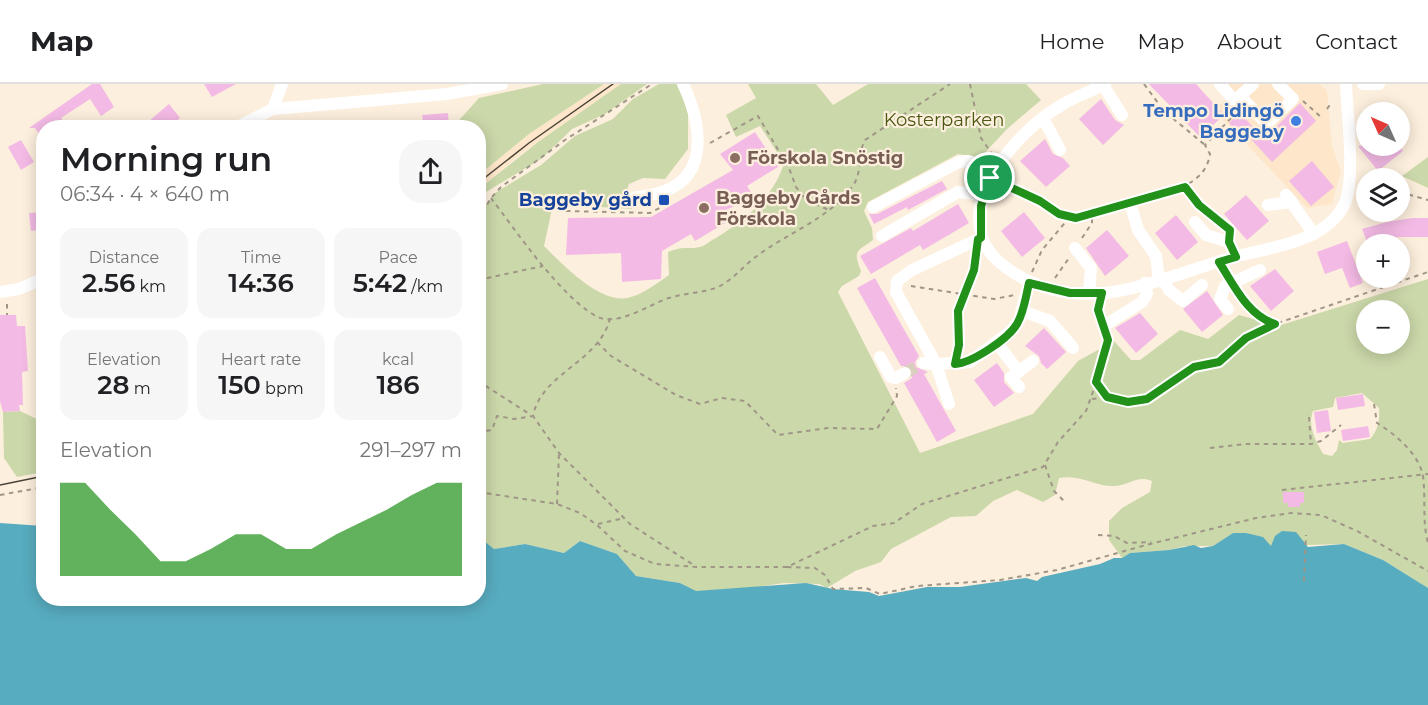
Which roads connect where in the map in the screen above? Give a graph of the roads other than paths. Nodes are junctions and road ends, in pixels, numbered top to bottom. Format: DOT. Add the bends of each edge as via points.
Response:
graph roads {
  1 [pos="282,84"];
  2 [pos="502,84"];
  3 [pos="683,84"];
  4 [pos="1221,84"];
  5 [pos="1253,84"];
  6 [pos="1278,84"];
  7 [pos="1346,84"];
  8 [pos="1363,84"];
  9 [pos="1379,84"];
  10 [pos="1104,85"];
  11 [pos="273,109"];
  12 [pos="1242,109"];
  13 [pos="1122,115"];
  14 [pos="1043,118"];
  15 [pos="250,120"];
  16 [pos="1060,150"];
  17 [pos="993,173"];
  18 [pos="983,195"];
  19 [pos="633,198"];
  20 [pos="1268,205"];
  21 [pos="1128,206"];
  22 [pos="873,207"];
  23 [pos="1195,222"];
  24 [pos="1314,234"];
  25 [pos="882,236"];
  26 [pos="979,239"];
  27 [pos="1075,248"];
  28 [pos="1236,257"];
  29 [pos="1219,262"];
  30 [pos="1260,270"];
  31 [pos="1161,279"];
  32 [pos="36,282"];
  33 [pos="1232,282"];
  34 [pos="1029,283"];
  35 [pos="1145,283"];
  36 [pos="1202,285"];
  37 [pos="0,292"];
  38 [pos="1089,294"];
  39 [pos="1228,309"];
  40 [pos="1022,311"];
  41 [pos="1103,324"];
  42 [pos="996,342"];
  43 [pos="1073,348"];
  44 [pos="880,357"];
  45 [pos="1034,361"];
  46 [pos="923,363"];
  47 [pos="936,364"];
  48 [pos="1019,372"];
  49 [pos="905,373"];
  50 [pos="1019,387"];
  51 [pos="949,404"];
  1 -- 11 [label="street"];
  2 -- 11 [label="street" via="447,94"];
  3 -- 19 [label="street" via="699,132 697,152 686,176 676,185 665,192"];
  4 -- 12 [label="street"];
  5 -- 6 [label="street" via="1240,96 1267,124 1293,99"];
  7 -- 24 [label="street" via="1350,166 1347,198 1336,218"];
  8 -- 9 [label="street"];
  10 -- 13 [label="street"];
  10 -- 14 [label="street"];
  11 -- 15 [label="street"];
  14 -- 16 [label="street"];
  14 -- 17 [label="street"];
  17 -- 18 [label="street"];
  17 -- 22 [label="street" via="968,161 959,162"];
  18 -- 25 [label="street" via="958,192"];
  18 -- 26 [label="street"];
  20 -- 24 [label="street" via="1289,198"];
  21 -- 31 [label="street" via="1138,230 1156,256"];
  23 -- 28 [label="street" via="1206,235 1230,236"];
  24 -- 28 [label="street"];
  26 -- 34 [label="street" via="1005,267"];
  26 -- 47 [label="street" via="897,281 896,292"];
  27 -- 38 [label="street" via="1091,268"];
  28 -- 29 [label="street"];
  29 -- 31 [label="street"];
  29 -- 33 [label="street"];
  30 -- 33 [label="street"];
  31 -- 35 [label="street"];
  31 -- 36 [label="street" via="1183,301"];
  32 -- 37 [label="street"];
  33 -- 39 [label="street" via="1225,286 1220,300"];
  34 -- 38 [label="street"];
  34 -- 40 [label="street"];
  35 -- 38 [label="street"];
  35 -- 41 [label="street" via="1146,298"];
  40 -- 42 [label="street" via="1016,326"];
  40 -- 43 [label="street" via="1050,321"];
  42 -- 47 [label="street" via="970,362"];
  42 -- 48 [label="street"];
  44 -- 49 [label="street" via="891,377"];
  45 -- 48 [label="street"];
  46 -- 47 [label="street"];
  47 -- 51 [label="street"];
  48 -- 50 [label="street" via="1011,377"];
}
